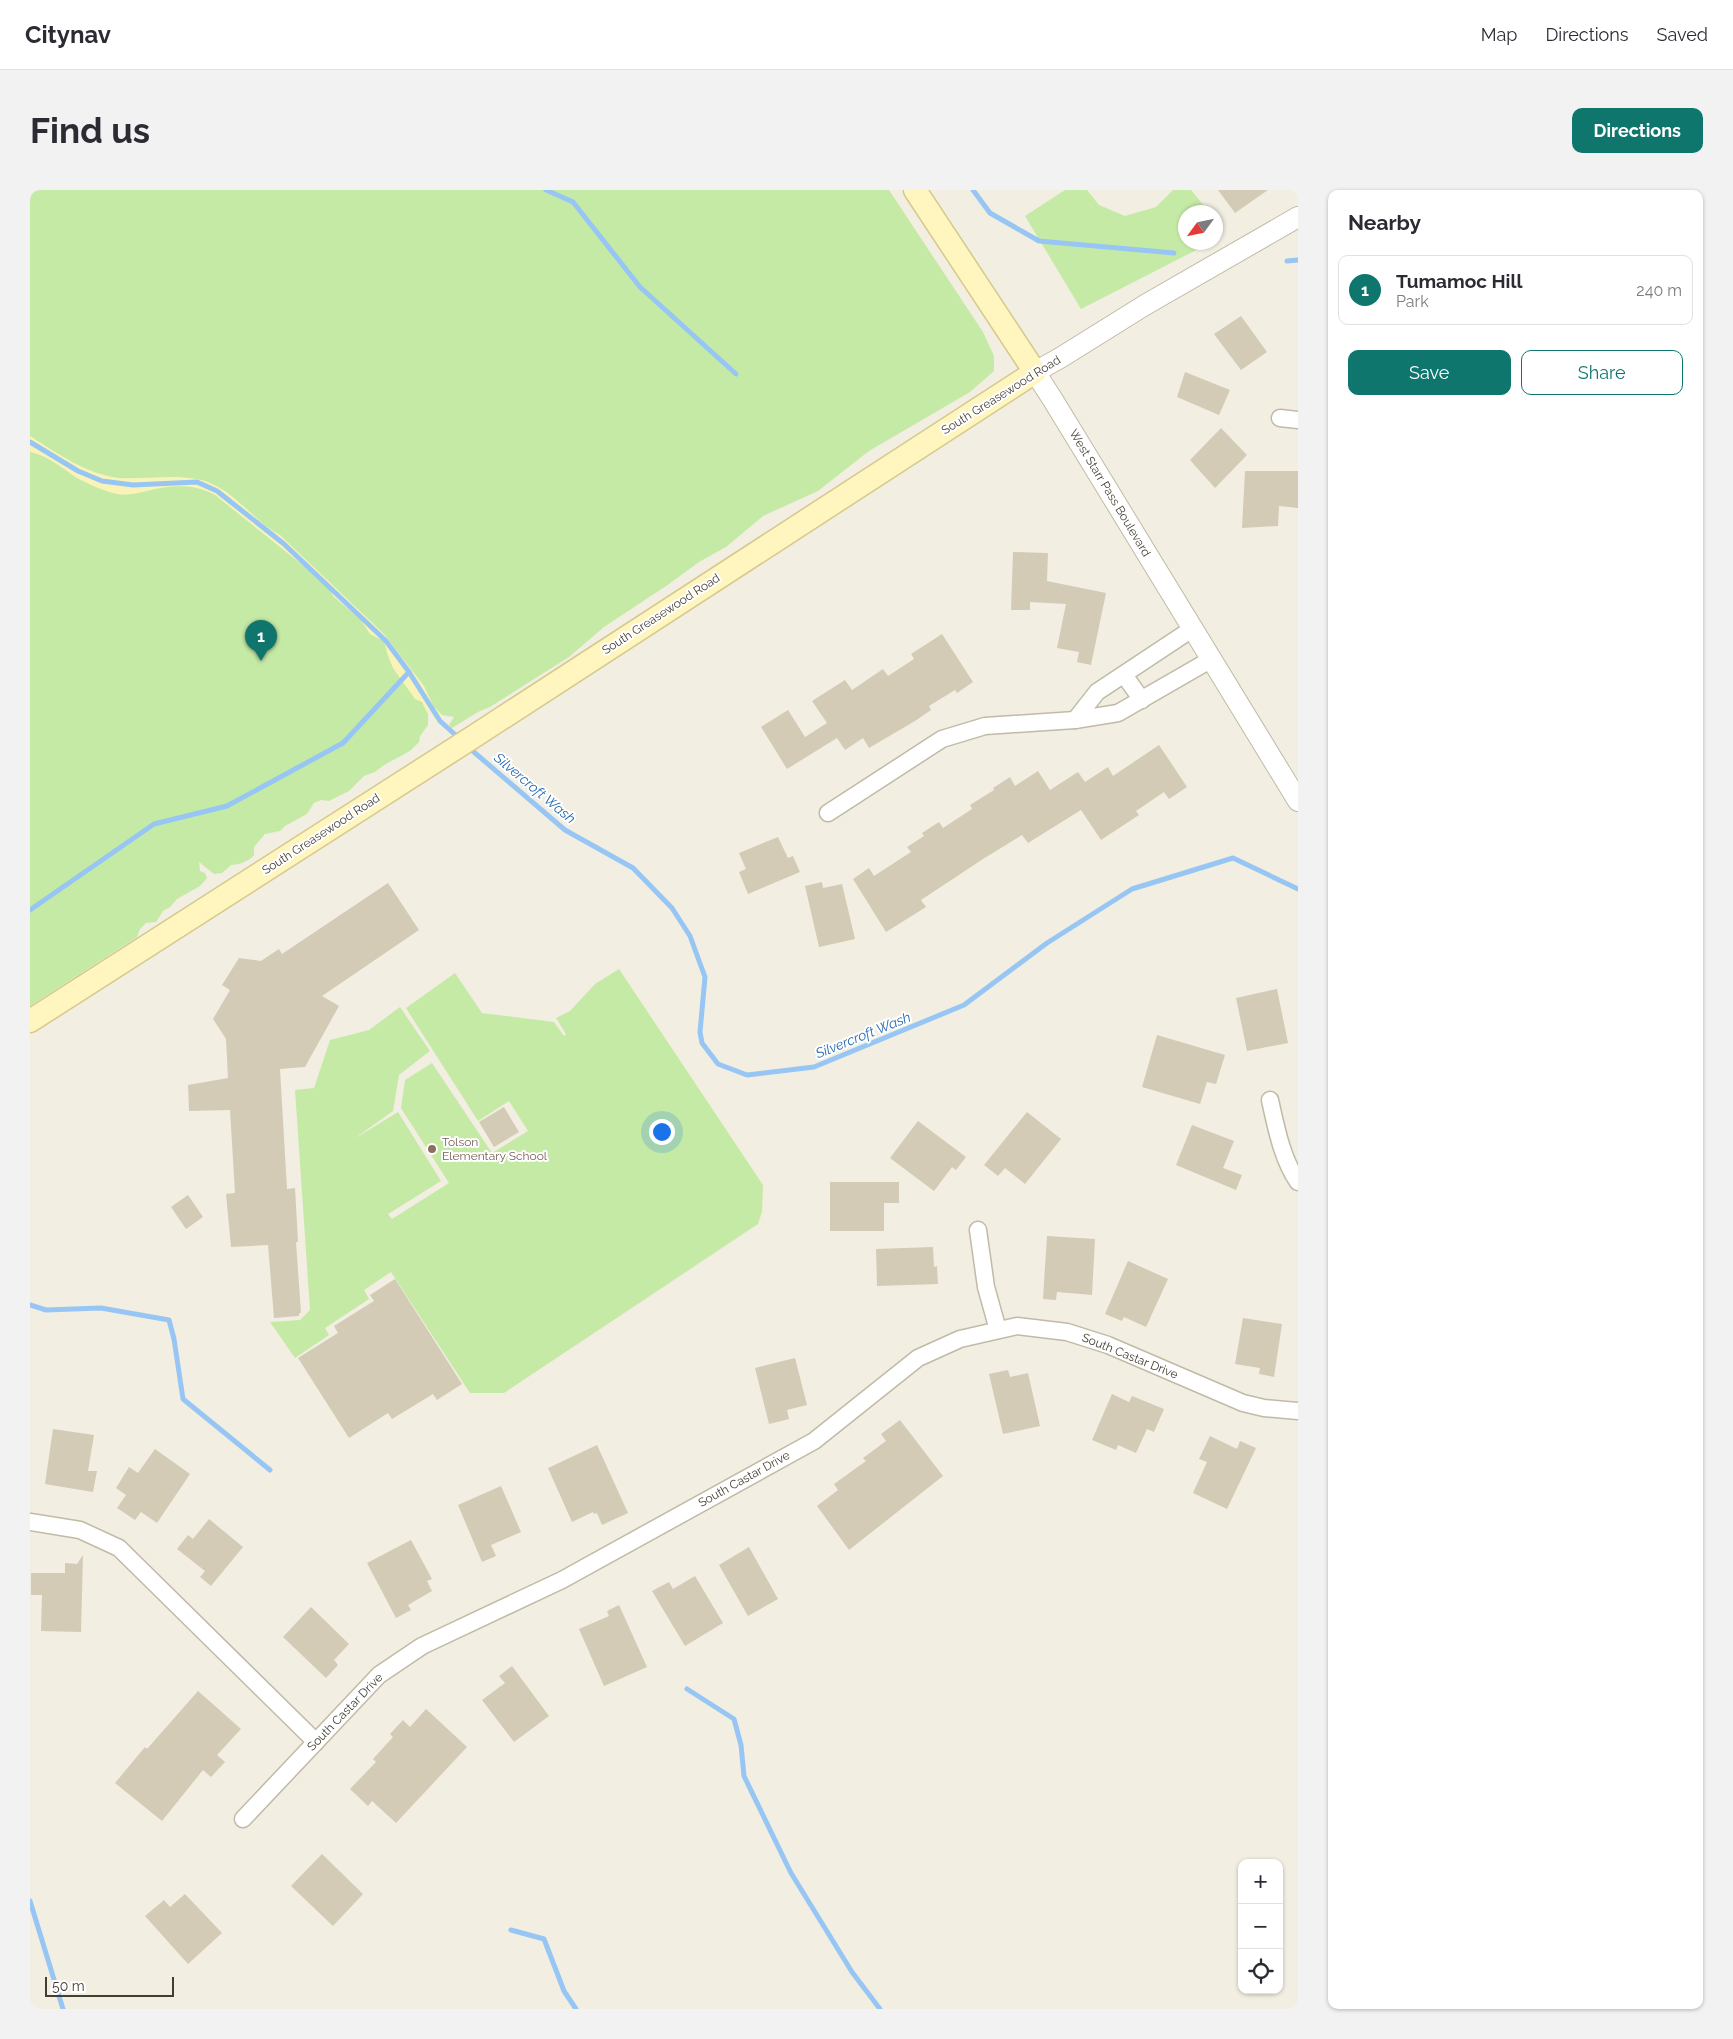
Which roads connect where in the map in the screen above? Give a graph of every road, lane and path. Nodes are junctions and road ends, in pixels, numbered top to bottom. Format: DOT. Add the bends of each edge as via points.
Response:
graph roads {
  1 [pos="915,190"];
  2 [pos="1298,217"];
  3 [pos="1035,372"];
  4 [pos="1280,418"];
  5 [pos="1298,420"];
  6 [pos="1192,629"];
  7 [pos="1210,660"];
  8 [pos="1124,675"];
  9 [pos="1142,700"];
  10 [pos="1074,720"];
  11 [pos="1298,801"];
  12 [pos="828,813"];
  13 [pos="30,1021"];
  14 [pos="1270,1100"];
  15 [pos="1298,1182"];
  16 [pos="978,1230"];
  17 [pos="998,1330"];
  18 [pos="1298,1410"];
  19 [pos="30,1522"];
  20 [pos="316,1742"];
  21 [pos="243,1820"];
  1 -- 3 [label="main road, West Starr Pass Boulevard"];
  2 -- 3 [label="street, South Greasewood Road"];
  3 -- 6 [label="street, West Starr Pass Boulevard"];
  3 -- 13 [label="main road, South Greasewood Road"];
  4 -- 5 [label="street"];
  6 -- 7 [label="street, West Starr Pass Boulevard"];
  6 -- 8 [label="street"];
  7 -- 9 [label="street"];
  7 -- 11 [label="street, West Starr Pass Boulevard"];
  8 -- 9 [label="street"];
  8 -- 10 [label="street" via="1097,692"];
  9 -- 10 [label="street" via="1118,714"];
  10 -- 12 [label="street" via="985,726 942,739"];
  14 -- 15 [label="street" via="1292,1173"];
  16 -- 17 [label="street" via="986,1287"];
  17 -- 18 [label="street, South Castar Drive" via="1017,1326 1067,1332 1108,1345 1243,1403"];
  17 -- 20 [label="street, South Castar Drive" via="960,1339 918,1358 814,1441 562,1580 422,1646 379,1675"];
  19 -- 20 [label="street" via="80,1530 119,1548"];
  20 -- 21 [label="street, South Castar Drive"];
}
